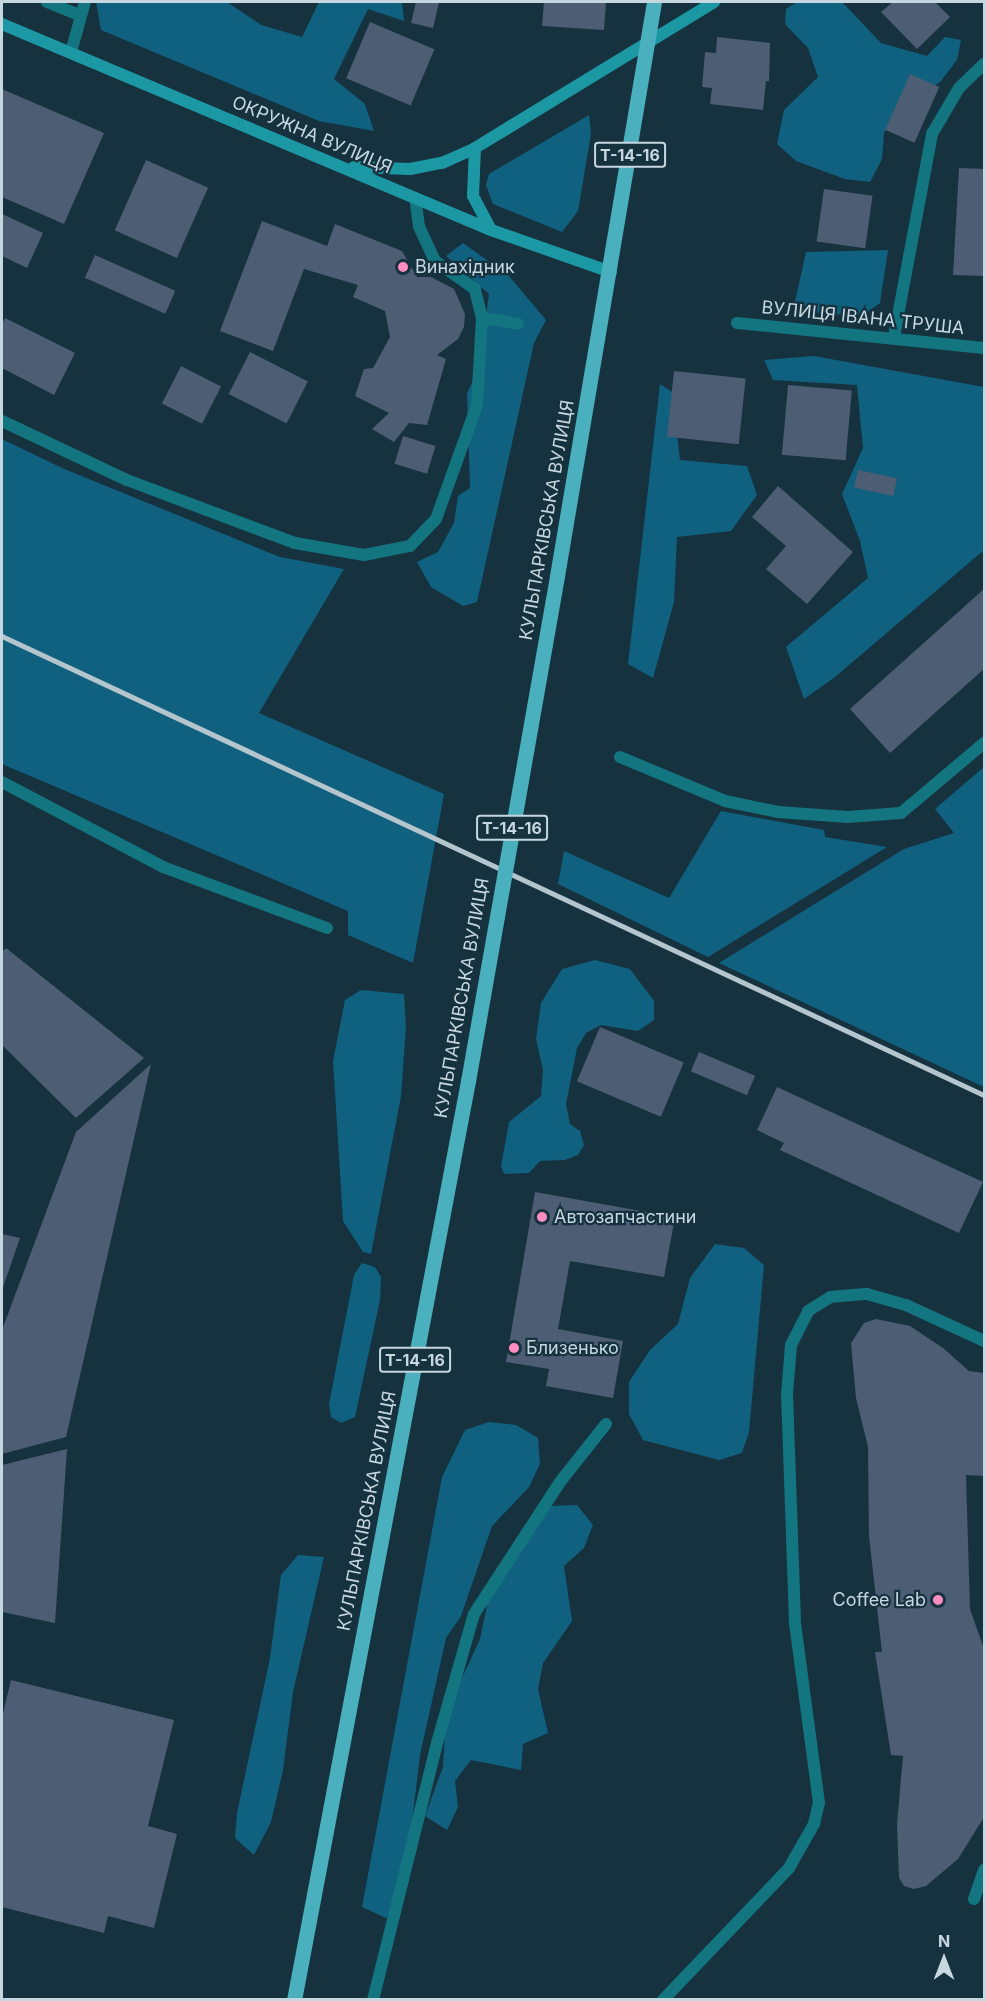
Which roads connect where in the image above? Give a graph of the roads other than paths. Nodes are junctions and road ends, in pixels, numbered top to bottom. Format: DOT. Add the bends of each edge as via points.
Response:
graph roads {
  1 [pos="47,2"];
  2 [pos="85,2"];
  3 [pos="654,2"];
  4 [pos="714,2"];
  5 [pos="79,15"];
  6 [pos="2,24"];
  7 [pos="651,38"];
  8 [pos="71,52"];
  9 [pos="984,64"];
  10 [pos="475,148"];
  11 [pos="347,167"];
  12 [pos="415,198"];
  13 [pos="491,230"];
  14 [pos="611,272"];
  15 [pos="482,318"];
  16 [pos="737,323"];
  17 [pos="518,324"];
  18 [pos="894,337"];
  19 [pos="984,348"];
  20 [pos="2,421"];
  21 [pos="984,743"];
  22 [pos="620,757"];
  23 [pos="2,782"];
  24 [pos="327,928"];
  25 [pos="984,1341"];
  26 [pos="606,1424"];
  27 [pos="984,1870"];
  28 [pos="974,1899"];
  29 [pos="294,2000"];
  30 [pos="373,2000"];
  31 [pos="663,2000"];
  1 -- 5 [label="street"];
  2 -- 5 [label="street"];
  3 -- 7 [label="main road, КУЛЬПАРКІВСЬКА ВУЛИЦЯ / Т-14-16"];
  4 -- 7 [label="main road"];
  5 -- 8 [label="street"];
  6 -- 8 [label="main road, ОКРУЖНА ВУЛИЦЯ"];
  7 -- 10 [label="main road"];
  7 -- 14 [label="main road, КУЛЬПАРКІВСЬКА ВУЛИЦЯ / Т-14-16"];
  8 -- 11 [label="main road, ОКРУЖНА ВУЛИЦЯ"];
  9 -- 18 [label="street" via="959,88 932,134"];
  10 -- 11 [label="main road" via="442,163 410,169"];
  10 -- 13 [label="main road" via="473,195"];
  11 -- 12 [label="main road, ОКРУЖНА ВУЛИЦЯ"];
  12 -- 13 [label="main road, ОКРУЖНА ВУЛИЦЯ"];
  12 -- 15 [label="street" via="419,226 435,261 475,289"];
  13 -- 14 [label="main road, ОКРУЖНА ВУЛИЦЯ"];
  14 -- 29 [label="main road, КУЛЬПАРКІВСЬКА ВУЛИЦЯ / Т-14-16, bridge" via="468,1081"];
  15 -- 17 [label="street"];
  15 -- 20 [label="street" via="477,405 436,519 410,546 364,555 295,543 127,480"];
  16 -- 18 [label="street, ВУЛИЦЯ ІВАНА ТРУША"];
  18 -- 19 [label="street, ВУЛИЦЯ ІВАНА ТРУША"];
  21 -- 22 [label="street" via="901,813 848,817 778,812 725,801"];
  23 -- 24 [label="street" via="163,867"];
  25 -- 31 [label="street" via="906,1305 867,1294 830,1297 808,1311 791,1346 787,1394 795,1622 819,1803 814,1824 789,1868"];
  26 -- 30 [label="street" via="560,1482 474,1614 437,1743"];
  27 -- 28 [label="street"];
}
